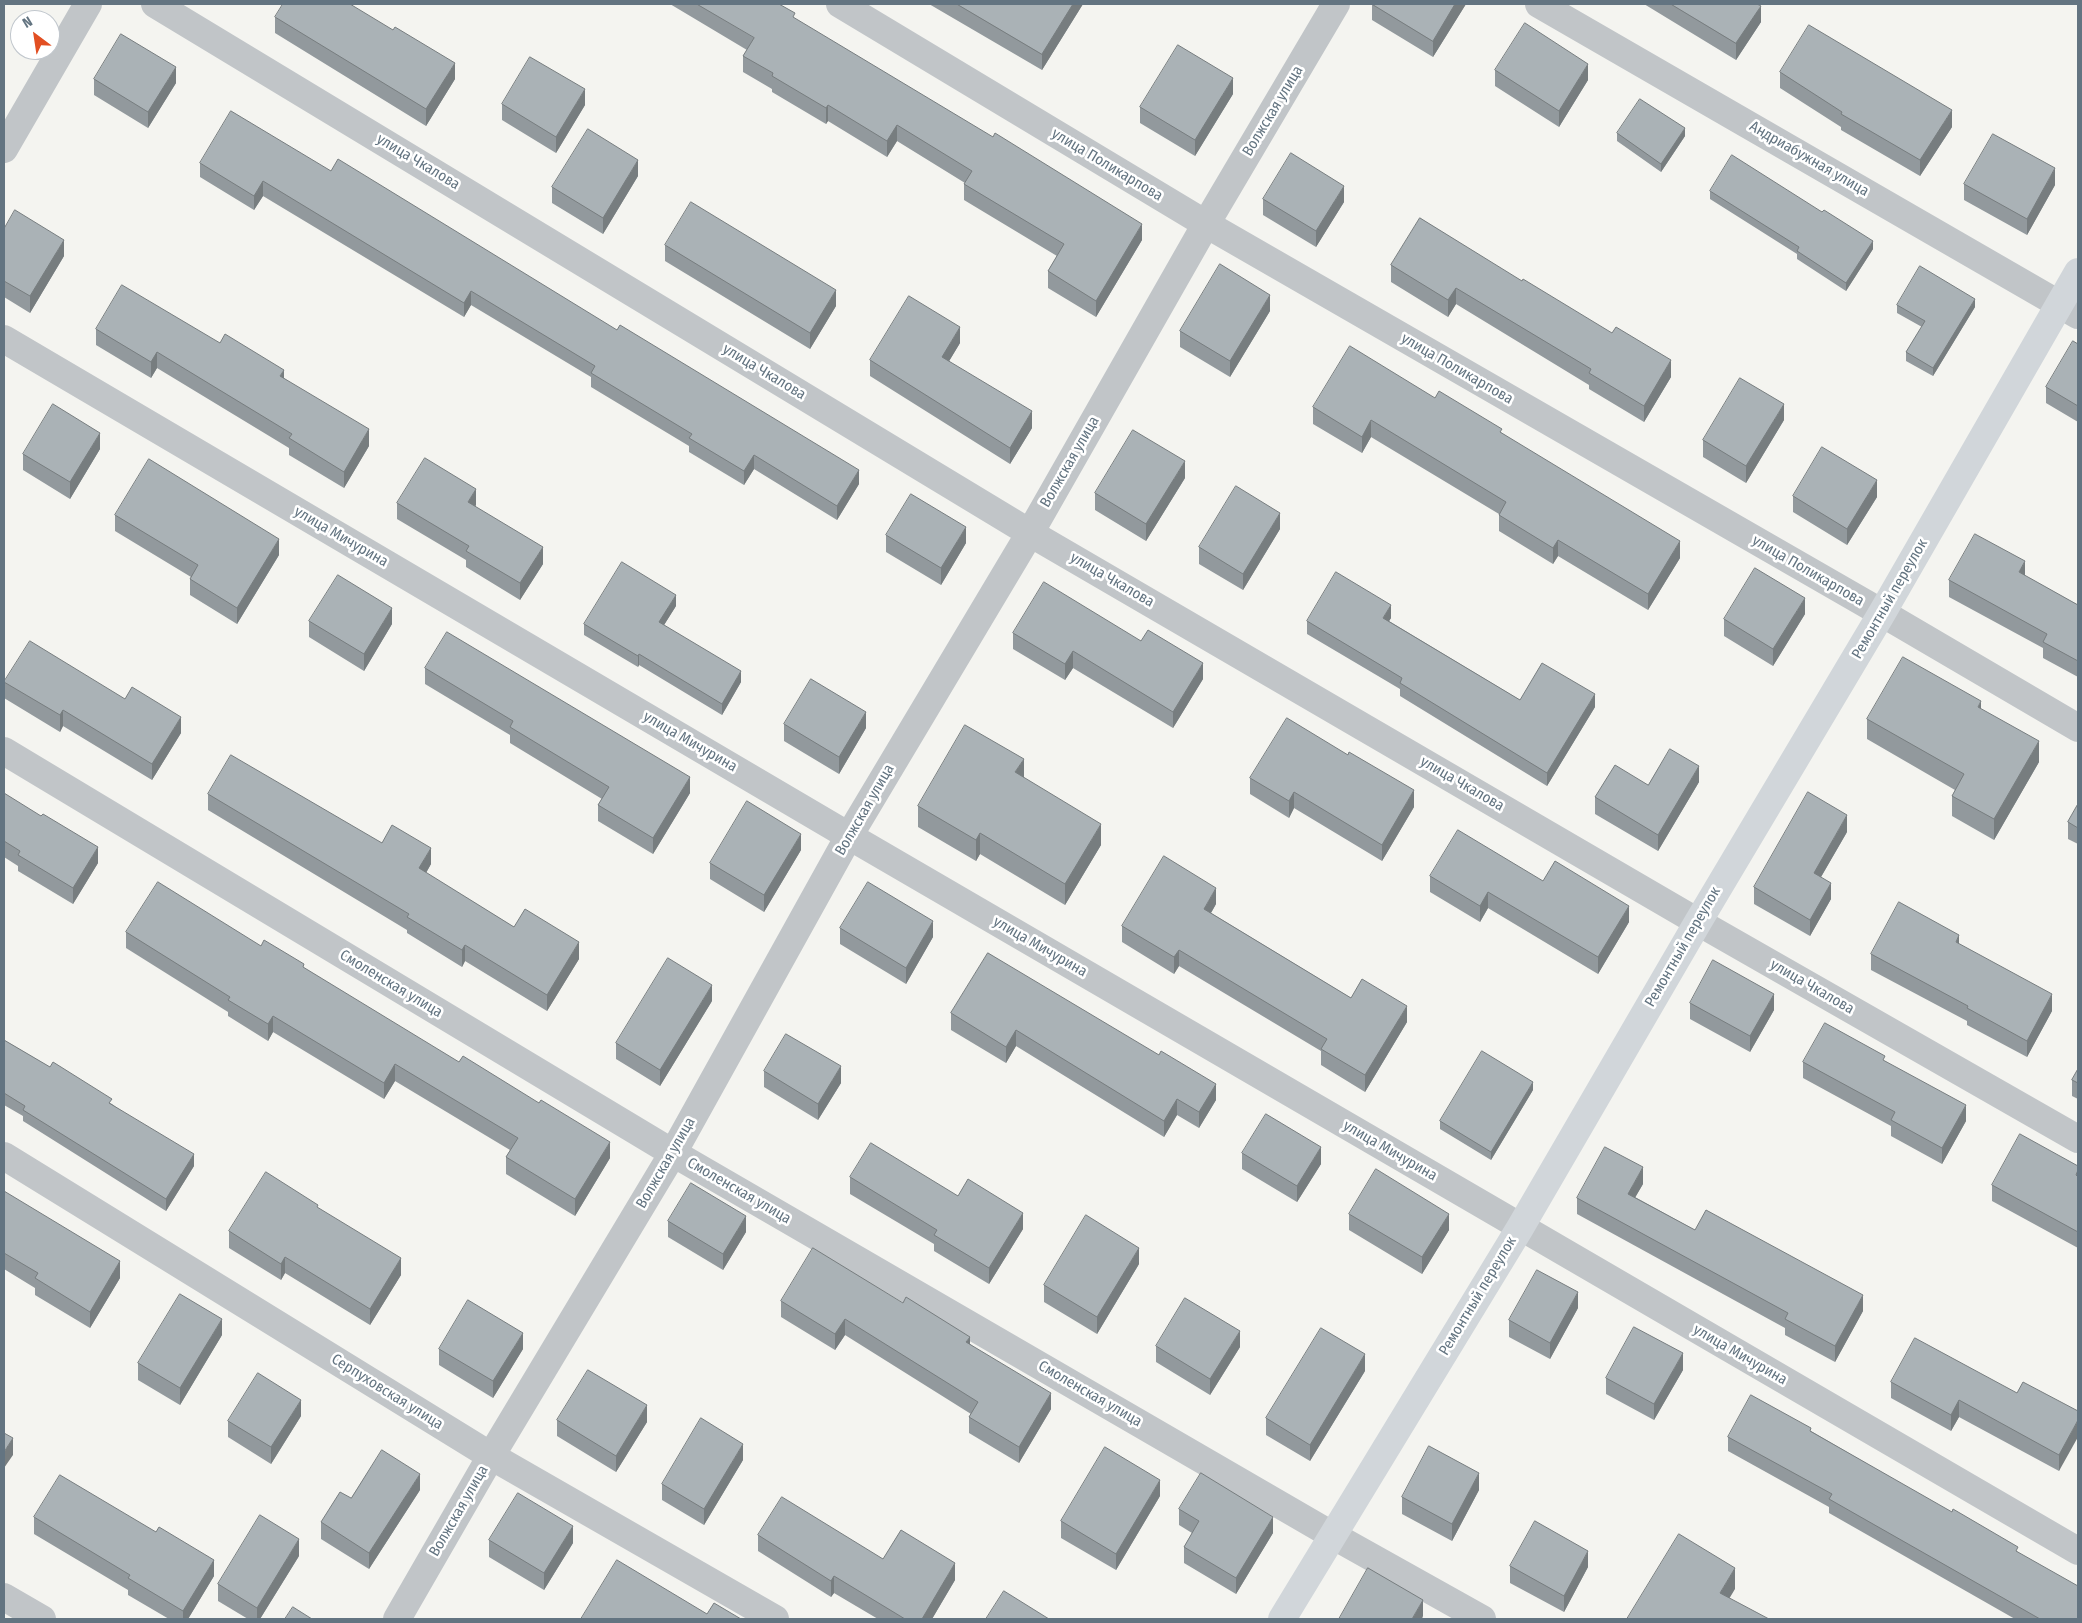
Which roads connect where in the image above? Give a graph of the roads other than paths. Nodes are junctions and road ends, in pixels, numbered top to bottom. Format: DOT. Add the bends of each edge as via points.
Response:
graph roads {
  1 [pos="88,4"];
  2 [pos="155,4"];
  3 [pos="840,4"];
  4 [pos="1336,4"];
  5 [pos="1539,4"];
  6 [pos="4,149"];
  7 [pos="1206,224"];
  8 [pos="2078,272"];
  9 [pos="2069,310"];
  10 [pos="4,339"];
  11 [pos="1030,533"];
  12 [pos="1882,613"];
  13 [pos="2078,728"];
  14 [pos="4,752"];
  15 [pos="849,836"];
  16 [pos="1698,922"];
  17 [pos="2078,1139"];
  18 [pos="673,1153"];
  19 [pos="4,1156"];
  20 [pos="1520,1228"];
  21 [pos="491,1456"];
  22 [pos="1332,1535"];
  23 [pos="2078,1551"];
  24 [pos="4,1597"];
  25 [pos="42,1619"];
  26 [pos="397,1619"];
  27 [pos="775,1619"];
  28 [pos="1282,1619"];
  29 [pos="1482,1619"];
  1 -- 6 [label="street"];
  2 -- 11 [label="street, улица Чкалова"];
  3 -- 7 [label="street, улица Поликарпова"];
  4 -- 7 [label="street, Волжская улица"];
  5 -- 9 [label="street, Андриабужная улица"];
  7 -- 11 [label="street, Волжская улица"];
  7 -- 12 [label="street, улица Поликарпова"];
  8 -- 9 [label="main road, Ремонтный переулок"];
  9 -- 12 [label="main road, Ремонтный переулок"];
  10 -- 15 [label="street, улица Мичурина"];
  11 -- 15 [label="street, Волжская улица"];
  11 -- 16 [label="street, улица Чкалова"];
  12 -- 13 [label="street, улица Поликарпова"];
  12 -- 16 [label="main road, Ремонтный переулок"];
  14 -- 18 [label="street, Смоленская улица"];
  15 -- 18 [label="street, Волжская улица"];
  15 -- 20 [label="street, улица Мичурина"];
  16 -- 17 [label="street, улица Чкалова"];
  16 -- 20 [label="main road, Ремонтный переулок"];
  18 -- 21 [label="street, Волжская улица"];
  18 -- 22 [label="street, Смоленская улица"];
  19 -- 21 [label="street, Серпуховская улица"];
  20 -- 22 [label="main road, Ремонтный переулок"];
  20 -- 23 [label="street, улица Мичурина"];
  21 -- 26 [label="street, Волжская улица"];
  21 -- 27 [label="street, Серпуховская улица"];
  22 -- 28 [label="main road, Ремонтный переулок"];
  22 -- 29 [label="street, Смоленская улица"];
  24 -- 25 [label="street"];
}
